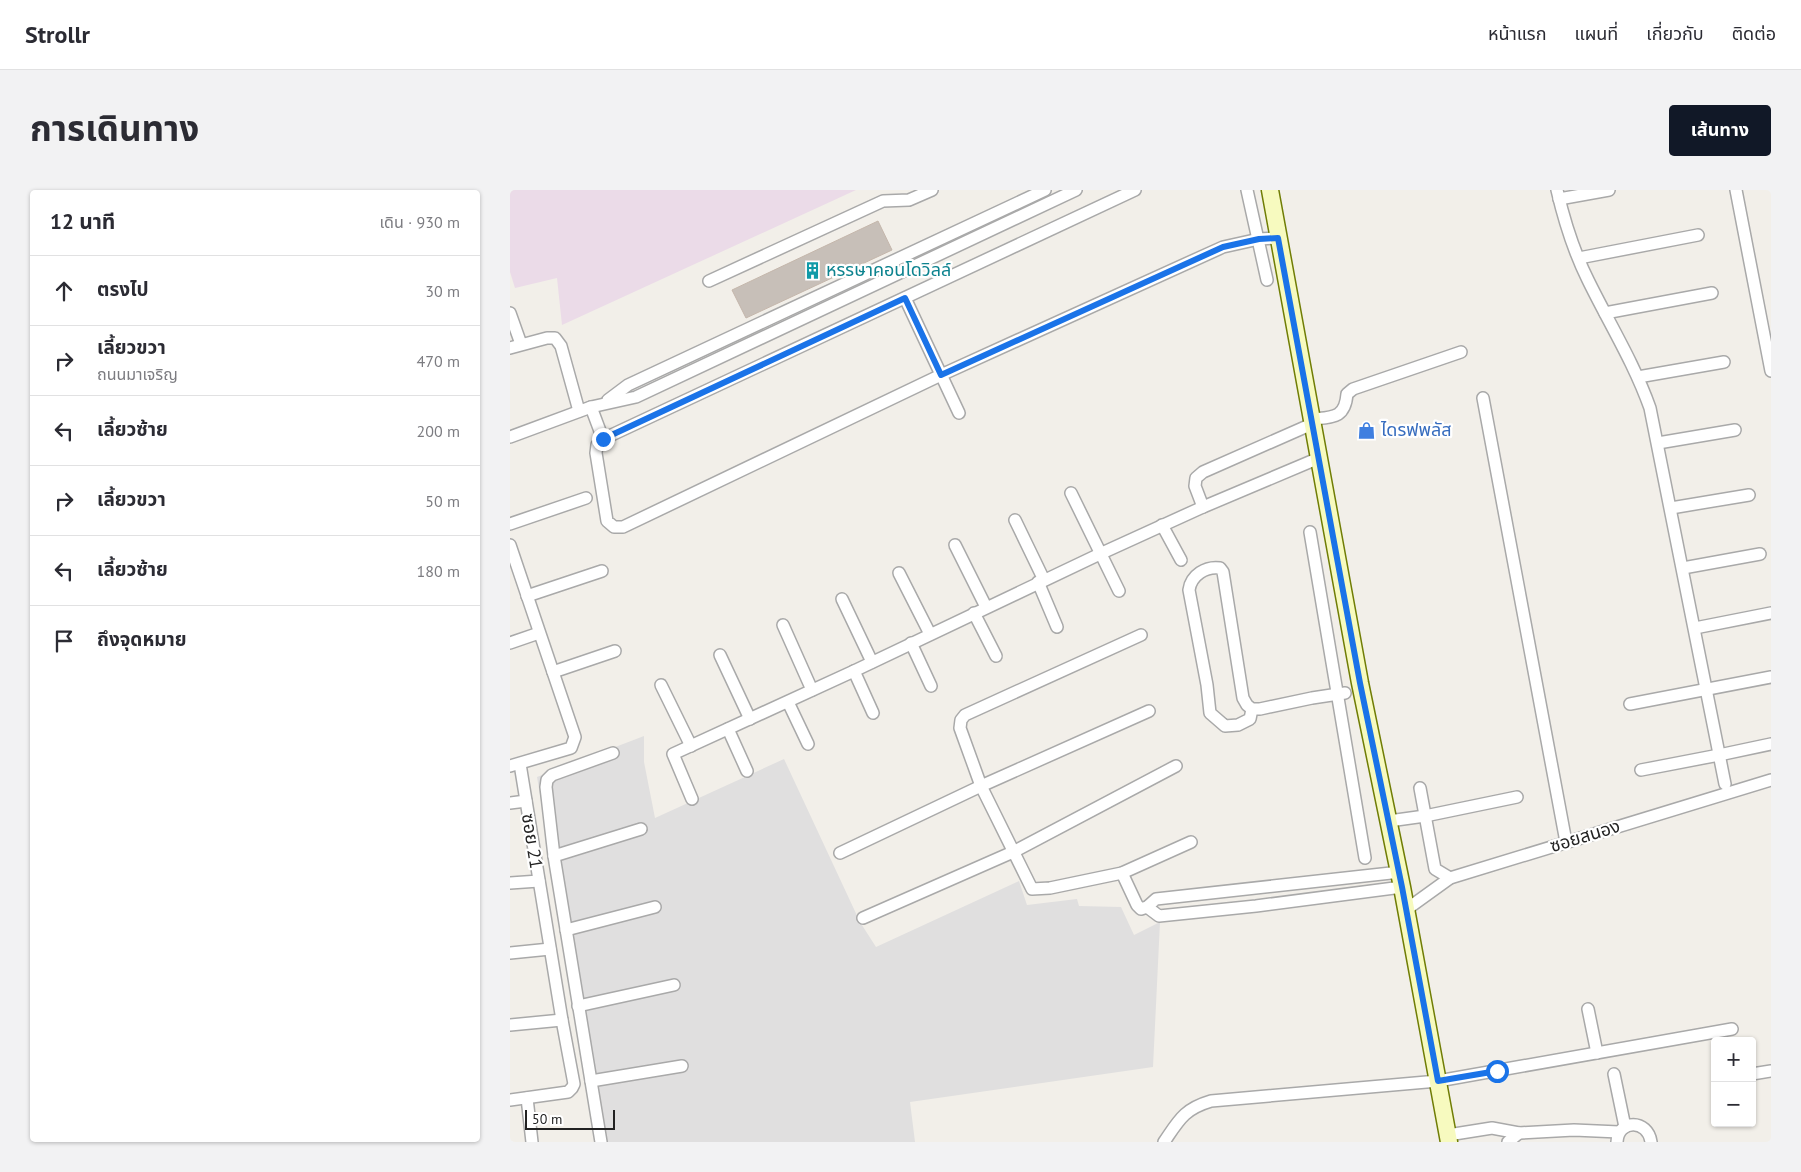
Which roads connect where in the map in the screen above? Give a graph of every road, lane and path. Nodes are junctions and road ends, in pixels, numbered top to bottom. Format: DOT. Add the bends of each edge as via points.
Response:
graph roads {
  1 [pos="932,190"];
  2 [pos="1045,190"];
  3 [pos="1076,190"];
  4 [pos="1135,190"];
  5 [pos="1247,190"];
  6 [pos="1270,190"];
  7 [pos="1609,190"];
  8 [pos="1736,190"];
  9 [pos="1558,194"];
  10 [pos="1698,235"];
  11 [pos="1278,238"];
  12 [pos="1259,239"];
  13 [pos="1579,258"];
  14 [pos="888,264"];
  15 [pos="895,276"];
  16 [pos="1267,280"];
  17 [pos="709,281"];
  18 [pos="1712,293"];
  19 [pos="905,298"];
  20 [pos="510,313"];
  21 [pos="1605,313"];
  22 [pos="522,344"];
  23 [pos="510,348"];
  24 [pos="1460,352"];
  25 [pos="1724,362"];
  26 [pos="1771,371"];
  27 [pos="941,375"];
  28 [pos="1638,377"];
  29 [pos="1483,398"];
  30 [pos="605,403"];
  31 [pos="591,407"];
  32 [pos="579,411"];
  33 [pos="959,413"];
  34 [pos="1312,421"];
  35 [pos="1735,430"];
  36 [pos="510,437"];
  37 [pos="603,439"];
  38 [pos="1658,443"];
  39 [pos="1319,458"];
  40 [pos="1071,493"];
  41 [pos="1750,494"];
  42 [pos="586,498"];
  43 [pos="1203,506"];
  44 [pos="1671,508"];
  45 [pos="1015,520"];
  46 [pos="510,524"];
  47 [pos="1162,525"];
  48 [pos="1310,532"];
  49 [pos="510,545"];
  50 [pos="955,545"];
  51 [pos="1102,552"];
  52 [pos="1760,554"];
  53 [pos="1181,560"];
  54 [pos="1683,568"];
  55 [pos="602,571"];
  56 [pos="899,573"];
  57 [pos="1041,581"];
  58 [pos="1119,591"];
  59 [pos="527,596"];
  60 [pos="842,599"];
  61 [pos="986,607"];
  62 [pos="974,613"];
  63 [pos="1771,613"];
  64 [pos="783,625"];
  65 [pos="1057,627"];
  66 [pos="1695,628"];
  67 [pos="540,633"];
  68 [pos="930,634"];
  69 [pos="1141,635"];
  70 [pos="510,643"];
  71 [pos="911,643"];
  72 [pos="615,651"];
  73 [pos="720,655"];
  74 [pos="996,656"];
  75 [pos="872,662"];
  76 [pos="854,671"];
  77 [pos="553,672"];
  78 [pos="1771,677"];
  79 [pos="661,685"];
  80 [pos="932,686"];
  81 [pos="1707,689"];
  82 [pos="812,690"];
  83 [pos="1362,692"];
  84 [pos="1341,694"];
  85 [pos="788,702"];
  86 [pos="1630,704"];
  87 [pos="1252,709"];
  88 [pos="1149,711"];
  89 [pos="873,713"];
  90 [pos="750,719"];
  91 [pos="728,729"];
  92 [pos="808,744"];
  93 [pos="1771,744"];
  94 [pos="691,746"];
  95 [pos="613,753"];
  96 [pos="1719,755"];
  97 [pos="515,765"];
  98 [pos="1176,766"];
  99 [pos="1641,770"];
  100 [pos="747,771"];
  101 [pos="1771,780"];
  102 [pos="1725,784"];
  103 [pos="981,786"];
  104 [pos="1420,788"];
  105 [pos="1517,797"];
  106 [pos="692,799"];
  107 [pos="526,802"];
  108 [pos="510,803"];
  109 [pos="1425,816"];
  110 [pos="1389,821"];
  111 [pos="640,829"];
  112 [pos="1192,842"];
  113 [pos="1566,842"];
  114 [pos="1013,852"];
  115 [pos="840,854"];
  116 [pos="554,856"];
  117 [pos="1365,858"];
  118 [pos="1122,873"];
  119 [pos="1450,878"];
  120 [pos="1401,880"];
  121 [pos="539,881"];
  122 [pos="510,883"];
  123 [pos="655,907"];
  124 [pos="1147,908"];
  125 [pos="1406,910"];
  126 [pos="863,918"];
  127 [pos="566,930"];
  128 [pos="550,949"];
  129 [pos="510,953"];
  130 [pos="674,985"];
  131 [pos="578,1006"];
  132 [pos="1588,1009"];
  133 [pos="562,1020"];
  134 [pos="510,1025"];
  135 [pos="1732,1029"];
  136 [pos="1597,1053"];
  137 [pos="682,1066"];
  138 [pos="1771,1071"];
  139 [pos="1756,1073"];
  140 [pos="1614,1074"];
  141 [pos="591,1081"];
  142 [pos="1438,1081"];
  143 [pos="526,1098"];
  144 [pos="510,1100"];
  145 [pos="1519,1133"];
  146 [pos="1620,1134"];
  147 [pos="1448,1138"];
  148 [pos="532,1142"];
  149 [pos="601,1142"];
  150 [pos="1164,1142"];
  151 [pos="1508,1142"];
  152 [pos="1650,1142"];
  1 -- 17 [label="street" via="909,200 883,201"];
  2 -- 14 [label="street"];
  3 -- 15 [label="street"];
  4 -- 19 [label="street"];
  5 -- 12 [label="street"];
  6 -- 11 [label="main road"];
  7 -- 9 [label="street"];
  8 -- 26 [label="street"];
  9 -- 13 [label="street"];
  10 -- 13 [label="street"];
  11 -- 12 [label="street"];
  11 -- 34 [label="main road"];
  12 -- 16 [label="street"];
  12 -- 27 [label="street" via="1223,247"];
  13 -- 21 [label="street"];
  14 -- 15 [label="street"];
  14 -- 30 [label="street" via="628,385"];
  15 -- 30 [label="street" via="636,397"];
  18 -- 21 [label="street"];
  19 -- 27 [label="street"];
  19 -- 37 [label="street"];
  20 -- 22 [label="street"];
  21 -- 28 [label="street"];
  22 -- 23 [label="street"];
  22 -- 32 [label="street" via="555,338 561,346"];
  24 -- 34 [label="street" via="1353,389 1346,394 1343,411"];
  25 -- 28 [label="street"];
  27 -- 33 [label="street"];
  27 -- 37 [label="street" via="623,527 607,521 596,453 597,445"];
  28 -- 38 [label="street"];
  29 -- 113 [label="street"];
  30 -- 31 [label="street"];
  31 -- 32 [label="street"];
  31 -- 37 [label="street"];
  32 -- 36 [label="street"];
  34 -- 39 [label="main road"];
  34 -- 43 [label="street" via="1203,472 1196,478 1195,486"];
  35 -- 38 [label="street"];
  38 -- 44 [label="street"];
  39 -- 43 [label="street"];
  39 -- 83 [label="main road"];
  40 -- 51 [label="street"];
  41 -- 44 [label="street"];
  42 -- 46 [label="street"];
  43 -- 47 [label="street"];
  44 -- 54 [label="street"];
  45 -- 57 [label="street"];
  47 -- 51 [label="street"];
  47 -- 53 [label="street"];
  48 -- 84 [label="street"];
  49 -- 59 [label="street"];
  50 -- 61 [label="street"];
  51 -- 57 [label="street"];
  51 -- 58 [label="street"];
  52 -- 54 [label="street"];
  54 -- 66 [label="street"];
  55 -- 59 [label="street"];
  56 -- 68 [label="street"];
  57 -- 61 [label="street"];
  57 -- 65 [label="street"];
  59 -- 67 [label="street"];
  60 -- 75 [label="street"];
  61 -- 62 [label="street"];
  62 -- 68 [label="street"];
  62 -- 74 [label="street"];
  63 -- 66 [label="street"];
  64 -- 82 [label="street"];
  66 -- 81 [label="street"];
  67 -- 70 [label="street"];
  67 -- 77 [label="street"];
  68 -- 71 [label="street"];
  69 -- 103 [label="street" via="965,715 960,728"];
  71 -- 75 [label="street"];
  71 -- 80 [label="street"];
  72 -- 77 [label="street"];
  73 -- 90 [label="street"];
  75 -- 76 [label="street"];
  76 -- 82 [label="street"];
  76 -- 89 [label="street"];
  77 -- 97 [label="street" via="575,737 574,743 571,748"];
  78 -- 81 [label="street"];
  79 -- 94 [label="street"];
  81 -- 86 [label="street"];
  81 -- 96 [label="street"];
  82 -- 85 [label="street"];
  83 -- 84 [label="street" via="1349,686"];
  83 -- 110 [label="main road"];
  84 -- 87 [label="street"];
  84 -- 117 [label="street"];
  85 -- 90 [label="street"];
  85 -- 92 [label="street"];
  87 -- 87 [label="street" via="1250,719 1238,726 1224,726 1210,712 1189,590 1190,582 1209,568 1220,568 1223,572 1244,698"];
  88 -- 103 [label="street"];
  90 -- 91 [label="street"];
  91 -- 94 [label="street"];
  91 -- 100 [label="street"];
  93 -- 96 [label="street"];
  94 -- 106 [label="street" via="673,754"];
  95 -- 116 [label="street" via="548,780 546,787"];
  96 -- 99 [label="street"];
  96 -- 102 [label="street"];
  97 -- 107 [label="street, ซอย 21"];
  98 -- 114 [label="street"];
  101 -- 113 [label="street, ซอยสนอง"];
  103 -- 114 [label="street"];
  103 -- 115 [label="street"];
  104 -- 109 [label="street"];
  105 -- 109 [label="street"];
  107 -- 108 [label="street, ซอย 21"];
  107 -- 121 [label="street, ซอย 21"];
  109 -- 110 [label="street"];
  109 -- 119 [label="street" via="1435,869"];
  110 -- 120 [label="main road"];
  111 -- 116 [label="street"];
  112 -- 118 [label="street"];
  113 -- 119 [label="street, ซอยสนอง"];
  114 -- 118 [label="street" via="1032,890"];
  114 -- 126 [label="street"];
  116 -- 127 [label="street"];
  118 -- 124 [label="street" via="1137,905 1141,909"];
  119 -- 125 [label="street, ซอยสนอง"];
  120 -- 124 [label="street" via="1156,899"];
  120 -- 124 [label="street" via="1256,906 1159,916"];
  120 -- 125 [label="main road"];
  121 -- 122 [label="street"];
  121 -- 128 [label="street, ซอย 21"];
  123 -- 127 [label="street"];
  125 -- 142 [label="main road"];
  127 -- 131 [label="street"];
  128 -- 129 [label="street"];
  128 -- 133 [label="street, ซอย 21"];
  130 -- 131 [label="street"];
  131 -- 141 [label="street"];
  132 -- 136 [label="street"];
  133 -- 134 [label="street"];
  133 -- 143 [label="street, ซอย 21" via="574,1084 568,1092"];
  135 -- 136 [label="street"];
  136 -- 142 [label="street"];
  137 -- 141 [label="street"];
  138 -- 139 [label="street"];
  140 -- 146 [label="street"];
  141 -- 149 [label="street"];
  142 -- 147 [label="main road"];
  142 -- 150 [label="street" via="1211,1101 1197,1105 1183,1115"];
  143 -- 144 [label="street"];
  143 -- 148 [label="street"];
  145 -- 146 [label="street" via="1574,1130"];
  145 -- 147 [label="street" via="1492,1128"];
  145 -- 151 [label="street"];
  146 -- 152 [label="street" via="1631,1125 1638,1125 1649,1134"];
}
